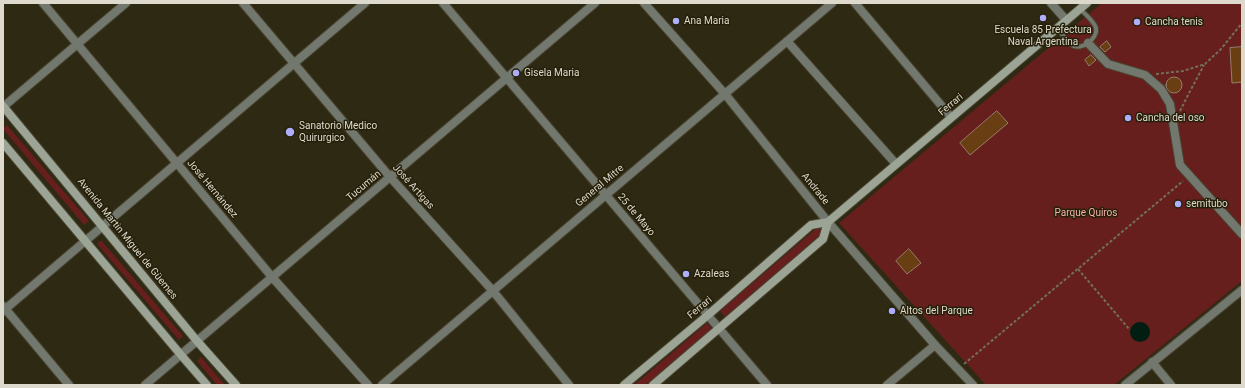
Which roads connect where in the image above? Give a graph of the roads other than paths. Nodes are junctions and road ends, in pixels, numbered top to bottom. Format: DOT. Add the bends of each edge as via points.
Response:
graph roads {
  1 [pos="43,3"];
  2 [pos="126,3"];
  3 [pos="243,3"];
  4 [pos="365,3"];
  5 [pos="443,3"];
  6 [pos="595,3"];
  7 [pos="644,3"];
  8 [pos="832,3"];
  9 [pos="855,3"];
  10 [pos="1052,3"];
  11 [pos="1087,3"];
  12 [pos="1080,8"];
  13 [pos="1066,20"];
  14 [pos="1057,28"];
  15 [pos="787,41"];
  16 [pos="1088,43"];
  17 [pos="77,45"];
  18 [pos="294,63"];
  19 [pos="507,78"];
  20 [pos="725,94"];
  21 [pos="3,107"];
  22 [pos="951,117"];
  23 [pos="3,143"];
  24 [pos="177,163"];
  25 [pos="896,164"];
  26 [pos="390,177"];
  27 [pos="606,195"];
  28 [pos="828,222"];
  29 [pos="103,226"];
  30 [pos="1242,234"];
  31 [pos="85,241"];
  32 [pos="272,278"];
  33 [pos="1242,290"];
  34 [pos="493,291"];
  35 [pos="4,309"];
  36 [pos="708,315"];
  37 [pos="720,329"];
  38 [pos="197,341"];
  39 [pos="935,345"];
  40 [pos="181,355"];
  41 [pos="1152,362"];
  42 [pos="69,385"];
  43 [pos="146,385"];
  44 [pos="207,385"];
  45 [pos="236,385"];
  46 [pos="368,385"];
  47 [pos="382,385"];
  48 [pos="569,385"];
  49 [pos="624,385"];
  50 [pos="653,385"];
  51 [pos="767,385"];
  52 [pos="887,385"];
  53 [pos="973,385"];
  54 [pos="1125,385"];
  55 [pos="1171,385"];
  1 -- 17 [label="street, José Hernández"];
  2 -- 17 [label="street"];
  3 -- 18 [label="street, José Artigas"];
  4 -- 18 [label="street"];
  5 -- 19 [label="street, 25 de Mayo"];
  6 -- 19 [label="street, Tucumán"];
  7 -- 20 [label="street, Andrade"];
  8 -- 15 [label="street, General Mitre"];
  9 -- 22 [label="street"];
  10 -- 13 [label="street"];
  11 -- 12 [label="main road, Ferrari"];
  12 -- 13 [label="main road, Ferrari"];
  12 -- 16 [label="lane" via="1095,26 1094,38"];
  13 -- 14 [label="main road, Ferrari"];
  14 -- 16 [label="lane" via="1072,45"];
  14 -- 22 [label="main road, Ferrari"];
  15 -- 20 [label="street, General Mitre"];
  15 -- 25 [label="street"];
  16 -- 30 [label="street" via="1108,64 1145,75 1161,89 1170,104 1180,165"];
  17 -- 21 [label="street"];
  17 -- 24 [label="street, José Hernández"];
  18 -- 24 [label="street"];
  18 -- 26 [label="street, José Artigas"];
  19 -- 26 [label="street, Tucumán"];
  19 -- 27 [label="street, 25 de Mayo"];
  20 -- 27 [label="street, General Mitre"];
  20 -- 28 [label="street, Andrade"];
  21 -- 29 [label="main road, Avenida Martin Miguel de Güemes"];
  22 -- 25 [label="main road, Ferrari"];
  23 -- 31 [label="main road"];
  24 -- 29 [label="street"];
  24 -- 32 [label="street, José Hernández"];
  25 -- 28 [label="main road, Ferrari"];
  26 -- 32 [label="street, Tucumán"];
  26 -- 34 [label="street, José Artigas"];
  27 -- 34 [label="street, General Mitre"];
  27 -- 36 [label="street, 25 de Mayo"];
  28 -- 36 [label="main road, Ferrari" via="811,225"];
  28 -- 37 [label="main road, Ferrari" via="823,239"];
  28 -- 39 [label="street, Andrade"];
  29 -- 31 [label="street"];
  29 -- 38 [label="main road, Avenida Martin Miguel de Güemes"];
  31 -- 35 [label="street"];
  31 -- 40 [label="main road"];
  32 -- 38 [label="street, Tucumán"];
  32 -- 46 [label="street, José Hernández"];
  33 -- 41 [label="street"];
  34 -- 47 [label="street, General Mitre"];
  34 -- 48 [label="street, José Artigas"];
  35 -- 42 [label="street"];
  36 -- 37 [label="street, 25 de Mayo"];
  36 -- 49 [label="main road, Ferrari"];
  37 -- 50 [label="main road, Ferrari"];
  37 -- 51 [label="street, 25 de Mayo"];
  38 -- 40 [label="street, Tucumán"];
  38 -- 45 [label="main road, Avenida Martin Miguel de Güemes"];
  39 -- 52 [label="street"];
  39 -- 53 [label="street, Andrade"];
  40 -- 43 [label="street, Tucumán"];
  40 -- 44 [label="main road"];
  41 -- 54 [label="street"];
  41 -- 55 [label="street"];
}
